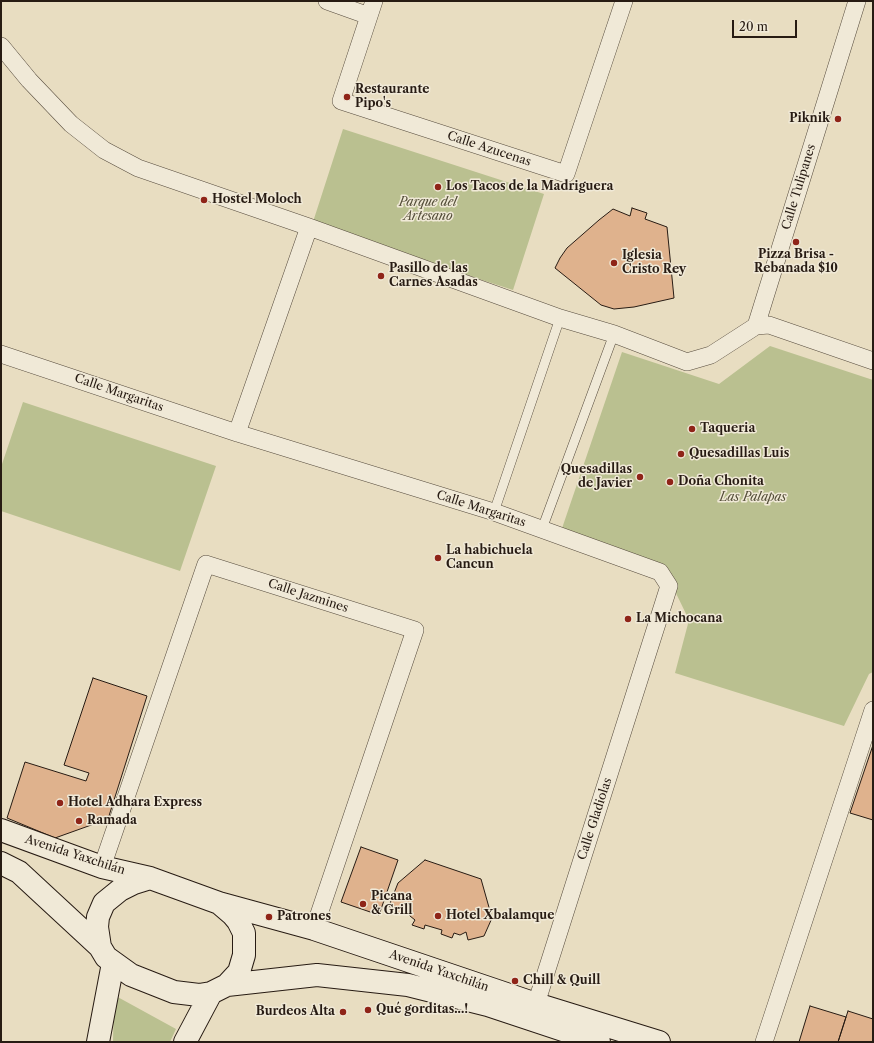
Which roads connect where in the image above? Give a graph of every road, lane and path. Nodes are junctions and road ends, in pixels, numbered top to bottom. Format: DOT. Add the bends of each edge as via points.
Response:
graph roads {
  1 [pos="327,1"];
  2 [pos="624,1"];
  3 [pos="856,1"];
  4 [pos="372,8"];
  5 [pos="1,46"];
  6 [pos="309,227"];
  7 [pos="560,318"];
  8 [pos="756,326"];
  9 [pos="614,334"];
  10 [pos="1,354"];
  11 [pos="873,361"];
  12 [pos="237,433"];
  13 [pos="494,512"];
  14 [pos="542,529"];
  15 [pos="654,634"];
  16 [pos="873,710"];
  17 [pos="1,830"];
  18 [pos="1,863"];
  19 [pos="102,867"];
  20 [pos="150,878"];
  21 [pos="219,903"];
  22 [pos="314,929"];
  23 [pos="106,955"];
  24 [pos="219,989"];
  25 [pos="536,1004"];
  26 [pos="98,1042"];
  27 [pos="185,1042"];
  28 [pos="599,1042"];
  29 [pos="658,1042"];
  30 [pos="764,1042"];
  1 -- 4 [label="street"];
  2 -- 4 [label="street, Calle Azucenas" via="566,174 341,101"];
  3 -- 8 [label="street, Calle Tulipanes"];
  5 -- 6 [label="street" via="71,124 104,150 138,168"];
  6 -- 7 [label="street"];
  6 -- 12 [label="street"];
  7 -- 9 [label="street"];
  7 -- 13 [label="lane"];
  8 -- 9 [label="street" via="711,355 686,362"];
  8 -- 11 [label="street" via="769,325"];
  9 -- 14 [label="lane"];
  10 -- 12 [label="street, Calle Margaritas"];
  12 -- 13 [label="street, Calle Margaritas"];
  13 -- 14 [label="street, Calle Margaritas"];
  14 -- 15 [label="street, Calle Margaritas" via="660,572 669,586"];
  15 -- 25 [label="street, Calle Gladiolas"];
  16 -- 30 [label="street"];
  17 -- 19 [label="main road, Avenida Yaxchilán"];
  18 -- 23 [label="main road" via="19,872"];
  19 -- 20 [label="main road, Avenida Yaxchilán"];
  19 -- 22 [label="street, Calle Jazmines" via="206,564 415,630"];
  20 -- 21 [label="main road"];
  20 -- 23 [label="main road" via="120,890 104,903 97,927"];
  21 -- 22 [label="main road, Avenida Yaxchilán"];
  21 -- 24 [label="main road" via="238,921 244,933 245,945 239,972"];
  22 -- 25 [label="main road, Avenida Yaxchilán"];
  23 -- 24 [label="main road" via="131,975 174,992 199,994"];
  23 -- 26 [label="main road"];
  24 -- 27 [label="main road"];
  24 -- 28 [label="main road, Avenida Yaxchilán" via="317,975 408,985 488,1005"];
  25 -- 29 [label="main road, Avenida Yaxchilán"];
}
